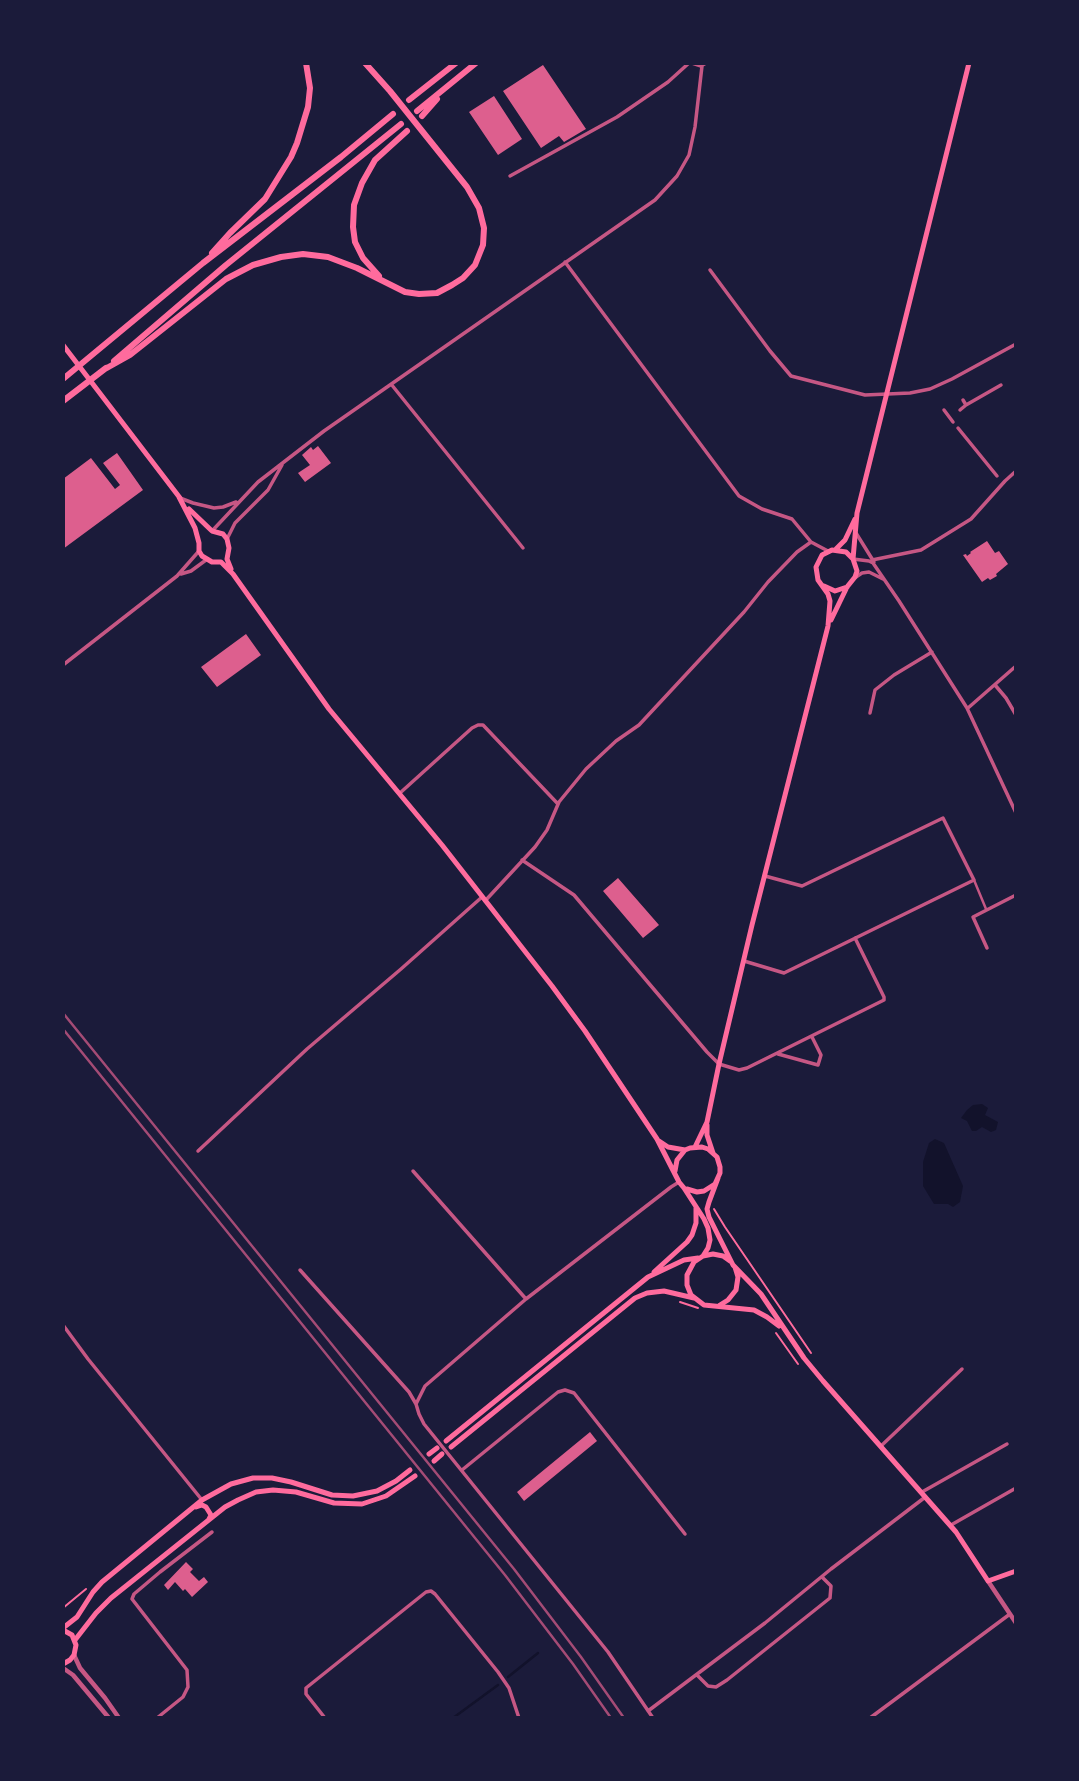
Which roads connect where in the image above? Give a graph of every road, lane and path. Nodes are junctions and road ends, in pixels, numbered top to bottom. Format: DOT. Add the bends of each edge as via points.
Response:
graph roads {
  1 [pos="306,63"];
  2 [pos="365,63"];
  3 [pos="456,63"];
  4 [pos="476,63"];
  5 [pos="690,63"];
  6 [pos="969,63"];
  7 [pos="704,64"];
  8 [pos="410,100"];
  9 [pos="419,113"];
  10 [pos="393,114"];
  11 [pos="401,124"];
  12 [pos="407,131"];
  13 [pos="510,176"];
  14 [pos="565,262"];
  15 [pos="203,263"];
  16 [pos="710,270"];
  17 [pos="385,283"];
  18 [pos="1016,344"];
  19 [pos="63,345"];
  20 [pos="103,370"];
  21 [pos="64,377"];
  22 [pos="391,384"];
  23 [pos="1001,386"];
  24 [pos="887,394"];
  25 [pos="963,400"];
  26 [pos="63,401"];
  27 [pos="966,405"];
  28 [pos="944,410"];
  29 [pos="960,410"];
  30 [pos="953,422"];
  31 [pos="958,428"];
  32 [pos="283,463"];
  33 [pos="1016,471"];
  34 [pos="997,476"];
  35 [pos="180,497"];
  36 [pos="241,499"];
  37 [pos="857,513"];
  38 [pos="212,531"];
  39 [pos="856,532"];
  40 [pos="227,539"];
  41 [pos="811,542"];
  42 [pos="199,543"];
  43 [pos="523,548"];
  44 [pos="835,549"];
  45 [pos="199,551"];
  46 [pos="828,551"];
  47 [pos="229,552"];
  48 [pos="853,559"];
  49 [pos="206,560"];
  50 [pos="872,560"];
  51 [pos="218,561"];
  52 [pos="877,567"];
  53 [pos="233,574"];
  54 [pos="177,576"];
  55 [pos="855,577"];
  56 [pos="822,585"];
  57 [pos="889,586"];
  58 [pos="847,587"];
  59 [pos="828,626"];
  60 [pos="932,652"];
  61 [pos="63,665"];
  62 [pos="1016,666"];
  63 [pos="995,685"];
  64 [pos="967,709"];
  65 [pos="870,713"];
  66 [pos="1016,715"];
  67 [pos="399,793"];
  68 [pos="558,804"];
  69 [pos="1016,813"];
  70 [pos="522,860"];
  71 [pos="765,876"];
  72 [pos="974,880"];
  73 [pos="1016,895"];
  74 [pos="484,899"];
  75 [pos="986,909"];
  76 [pos="855,938"];
  77 [pos="987,948"];
  78 [pos="744,961"];
  79 [pos="812,1036"];
  80 [pos="776,1053"];
  81 [pos="719,1064"];
  82 [pos="707,1122"];
  83 [pos="657,1139"];
  84 [pos="695,1147"];
  85 [pos="685,1150"];
  86 [pos="198,1151"];
  87 [pos="713,1153"];
  88 [pos="413,1171"];
  89 [pos="675,1174"];
  90 [pos="718,1178"];
  91 [pos="679,1182"];
  92 [pos="684,1188"];
  93 [pos="696,1205"];
  94 [pos="713,1208"];
  95 [pos="700,1257"];
  96 [pos="733,1264"];
  97 [pos="300,1270"];
  98 [pos="648,1277"];
  99 [pos="694,1298"];
  100 [pos="526,1299"];
  101 [pos="679,1302"];
  102 [pos="717,1306"];
  103 [pos="698,1308"];
  104 [pos="63,1325"];
  105 [pos="777,1334"];
  106 [pos="788,1336"];
  107 [pos="811,1353"];
  108 [pos="798,1364"];
  109 [pos="961,1368"];
  110 [pos="416,1404"];
  111 [pos="446,1441"];
  112 [pos="1007,1444"];
  113 [pos="881,1446"];
  114 [pos="451,1447"];
  115 [pos="437,1448"];
  116 [pos="429,1454"];
  117 [pos="442,1454"];
  118 [pos="434,1461"];
  119 [pos="463,1470"];
  120 [pos="410,1471"];
  121 [pos="415,1476"];
  122 [pos="1016,1488"];
  123 [pos="924,1494"];
  124 [pos="202,1500"];
  125 [pos="195,1507"];
  126 [pos="209,1519"];
  127 [pos="950,1526"];
  128 [pos="212,1532"];
  129 [pos="685,1534"];
  130 [pos="1016,1571"];
  131 [pos="822,1577"];
  132 [pos="988,1581"];
  133 [pos="1010,1614"];
  134 [pos="1016,1623"];
  135 [pos="63,1629"];
  136 [pos="75,1640"];
  137 [pos="74,1656"];
  138 [pos="63,1666"];
  139 [pos="697,1675"];
  140 [pos="648,1711"];
  141 [pos="109,1718"];
  142 [pos="119,1718"];
  143 [pos="157,1718"];
  144 [pos="325,1718"];
  145 [pos="519,1718"];
  146 [pos="653,1718"];
  147 [pos="870,1718"];
  1 -- 15 [label="highway" via="308,107 291,157 265,199"];
  2 -- 17 [label="highway" via="467,187 484,228 475,265 437,293 405,292"];
  3 -- 8 [label="highway"];
  4 -- 9 [label="highway"];
  5 -- 7 [label="street"];
  5 -- 13 [label="street" via="617,117"];
  6 -- 24 [label="main road"];
  7 -- 14 [label="street" via="693,139 677,176 651,203"];
  10 -- 15 [label="highway"];
  11 -- 20 [label="highway"];
  12 -- 17 [label="highway" via="376,160 355,205 355,242"];
  14 -- 22 [label="street"];
  14 -- 41 [label="street" via="739,496 792,519"];
  15 -- 21 [label="highway"];
  16 -- 24 [label="street" via="792,376 865,395"];
  17 -- 20 [label="highway" via="328,257 303,254 253,265 226,279 130,355"];
  18 -- 24 [label="street" via="930,389"];
  19 -- 35 [label="main road"];
  20 -- 26 [label="highway"];
  22 -- 32 [label="street"];
  22 -- 43 [label="street"];
  23 -- 27 [label="street"];
  24 -- 37 [label="main road"];
  25 -- 27 [label="street"];
  27 -- 29 [label="street"];
  28 -- 30 [label="street"];
  31 -- 34 [label="street"];
  32 -- 36 [label="street"];
  32 -- 40 [label="street" via="268,490"];
  33 -- 50 [label="street" via="971,519 921,550"];
  35 -- 36 [label="street" via="214,508"];
  35 -- 38 [label="main road"];
  35 -- 42 [label="main road"];
  36 -- 38 [label="street"];
  37 -- 39 [label="main road"];
  37 -- 44 [label="main road" via="845,540"];
  38 -- 40 [label="main road"];
  38 -- 42 [label="main road"];
  39 -- 48 [label="main road"];
  39 -- 50 [label="street"];
  40 -- 47 [label="main road"];
  41 -- 46 [label="street"];
  41 -- 68 [label="street" via="775,575 639,725 586,769"];
  42 -- 45 [label="main road"];
  44 -- 46 [label="main road"];
  44 -- 48 [label="main road"];
  45 -- 49 [label="main road"];
  45 -- 54 [label="street"];
  46 -- 56 [label="main road" via="816,567"];
  47 -- 51 [label="main road"];
  47 -- 53 [label="main road"];
  48 -- 52 [label="street"];
  48 -- 55 [label="main road"];
  49 -- 51 [label="main road"];
  49 -- 54 [label="street"];
  50 -- 52 [label="street"];
  51 -- 53 [label="main road"];
  52 -- 57 [label="street"];
  53 -- 67 [label="main road" via="313,689"];
  54 -- 61 [label="street"];
  55 -- 57 [label="street" via="869,572"];
  55 -- 58 [label="main road"];
  56 -- 58 [label="main road" via="835,590"];
  56 -- 59 [label="main road" via="831,607"];
  57 -- 60 [label="street"];
  58 -- 59 [label="main road"];
  59 -- 71 [label="main road"];
  60 -- 64 [label="street"];
  60 -- 65 [label="street" via="875,690"];
  62 -- 63 [label="street"];
  63 -- 64 [label="street"];
  63 -- 66 [label="street"];
  64 -- 69 [label="street"];
  67 -- 68 [label="street" via="472,729 483,725"];
  67 -- 74 [label="main road"];
  68 -- 70 [label="street" via="547,830"];
  70 -- 74 [label="street"];
  70 -- 81 [label="street" via="574,895"];
  71 -- 72 [label="street" via="802,886 943,818"];
  71 -- 78 [label="main road"];
  72 -- 75 [label="street"];
  72 -- 76 [label="street"];
  73 -- 75 [label="street"];
  74 -- 83 [label="main road" via="568,1008"];
  74 -- 86 [label="street" via="307,1049"];
  75 -- 77 [label="street" via="972,917"];
  76 -- 78 [label="street" via="784,973"];
  76 -- 79 [label="street" via="884,1000"];
  78 -- 81 [label="main road"];
  79 -- 80 [label="street"];
  79 -- 80 [label="street" via="821,1055 818,1065"];
  80 -- 81 [label="street" via="742,1070"];
  81 -- 82 [label="main road"];
  82 -- 84 [label="main road"];
  82 -- 87 [label="main road"];
  83 -- 85 [label="main road"];
  83 -- 89 [label="main road"];
  84 -- 85 [label="main road"];
  84 -- 87 [label="main road"];
  85 -- 89 [label="main road" via="677,1160"];
  87 -- 90 [label="main road" via="720,1167"];
  88 -- 100 [label="street"];
  89 -- 91 [label="main road"];
  90 -- 92 [label="main road" via="704,1191"];
  90 -- 96 [label="main road" via="707,1209"];
  91 -- 92 [label="main road"];
  91 -- 100 [label="street"];
  92 -- 93 [label="main road"];
  93 -- 95 [label="main road" via="710,1235"];
  93 -- 98 [label="main road" via="692,1235"];
  94 -- 107 [label="path"];
  95 -- 96 [label="main road" via="718,1255"];
  95 -- 98 [label="main road"];
  95 -- 99 [label="main road" via="687,1275"];
  96 -- 102 [label="main road" via="736,1290"];
  96 -- 106 [label="main road" via="761,1294"];
  97 -- 110 [label="street"];
  98 -- 111 [label="main road"];
  99 -- 102 [label="main road"];
  99 -- 114 [label="main road" via="664,1291 635,1298"];
  100 -- 110 [label="street" via="425,1386"];
  101 -- 103 [label="path"];
  102 -- 106 [label="main road" via="754,1310"];
  104 -- 124 [label="street"];
  105 -- 108 [label="path"];
  106 -- 113 [label="main road"];
  109 -- 113 [label="street"];
  110 -- 119 [label="street" via="433,1435"];
  112 -- 123 [label="street"];
  113 -- 123 [label="main road"];
  115 -- 116 [label="main road"];
  117 -- 118 [label="main road"];
  119 -- 129 [label="street" via="565,1390 574,1394"];
  119 -- 140 [label="street" via="608,1652"];
  120 -- 124 [label="main road" via="384,1488 360,1495 332,1494 259,1478 231,1484"];
  121 -- 126 [label="main road" via="391,1494 362,1504 265,1490 237,1500"];
  122 -- 127 [label="street"];
  123 -- 127 [label="main road"];
  123 -- 131 [label="street"];
  124 -- 125 [label="main road"];
  125 -- 126 [label="main road" via="206,1507"];
  125 -- 135 [label="main road" via="102,1582 78,1617"];
  126 -- 136 [label="main road" via="111,1598"];
  127 -- 132 [label="main road"];
  128 -- 143 [label="street" via="132,1599 187,1670 183,1697"];
  130 -- 132 [label="main road"];
  131 -- 139 [label="street"];
  131 -- 139 [label="street" via="831,1586 830,1598 727,1681 708,1686"];
  132 -- 133 [label="street"];
  133 -- 134 [label="street"];
  133 -- 147 [label="street"];
  135 -- 136 [label="main road"];
  136 -- 137 [label="main road"];
  137 -- 138 [label="main road"];
  137 -- 142 [label="street"];
  138 -- 141 [label="street"];
  139 -- 140 [label="street"];
  140 -- 146 [label="street"];
  144 -- 145 [label="street" via="306,1688 428,1591 498,1672"];
}
